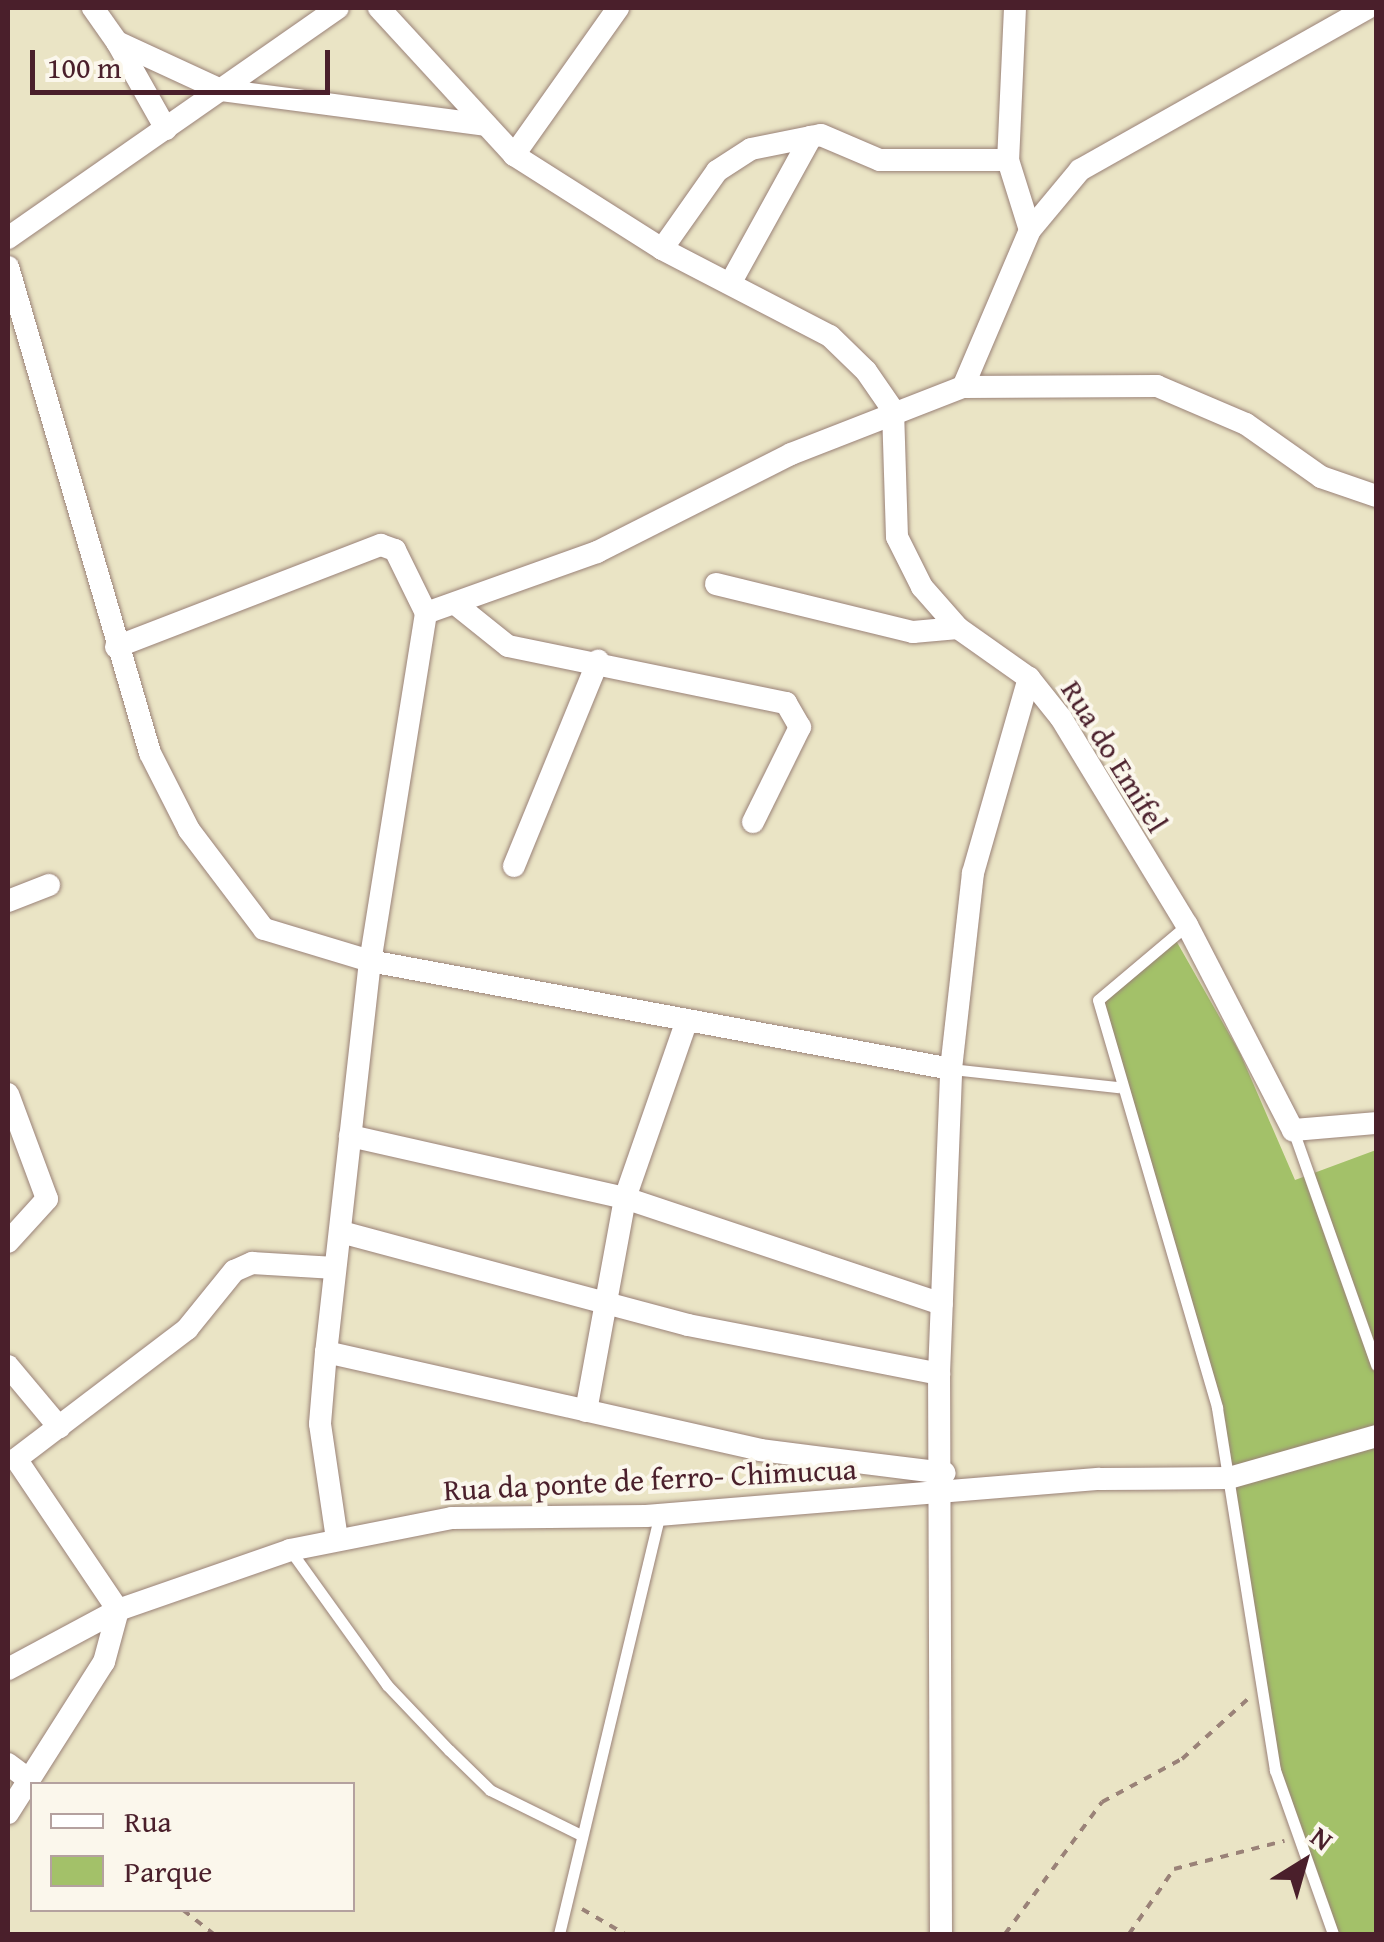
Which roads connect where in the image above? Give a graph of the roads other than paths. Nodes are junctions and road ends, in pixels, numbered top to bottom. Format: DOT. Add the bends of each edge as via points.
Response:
graph roads {
  1 [pos="93,8"];
  2 [pos="338,8"];
  3 [pos="378,8"];
  4 [pos="618,8"];
  5 [pos="1015,8"];
  6 [pos="1368,8"];
  7 [pos="117,42"];
  8 [pos="221,90"];
  9 [pos="486,125"];
  10 [pos="166,129"];
  11 [pos="811,137"];
  12 [pos="514,155"];
  13 [pos="1008,160"];
  14 [pos="1030,230"];
  15 [pos="8,238"];
  16 [pos="662,249"];
  17 [pos="8,267"];
  18 [pos="731,282"];
  19 [pos="963,387"];
  20 [pos="893,410"];
  21 [pos="1376,496"];
  22 [pos="716,584"];
  23 [pos="458,606"];
  24 [pos="426,613"];
  25 [pos="958,628"];
  26 [pos="116,647"];
  27 [pos="598,660"];
  28 [pos="1028,678"];
  29 [pos="753,822"];
  30 [pos="514,866"];
  31 [pos="49,885"];
  32 [pos="8,901"];
  33 [pos="1187,924"];
  34 [pos="370,961"];
  35 [pos="687,1020"];
  36 [pos="951,1069"];
  37 [pos="1118,1087"];
  38 [pos="8,1094"];
  39 [pos="1375,1118"];
  40 [pos="1293,1130"];
  41 [pos="350,1136"];
  42 [pos="625,1198"];
  43 [pos="341,1232"];
  44 [pos="8,1242"];
  45 [pos="334,1268"];
  46 [pos="606,1304"];
  47 [pos="942,1304"];
  48 [pos="326,1352"];
  49 [pos="1376,1365"];
  50 [pos="8,1366"];
  51 [pos="939,1374"];
  52 [pos="586,1410"];
  53 [pos="59,1428"];
  54 [pos="1376,1436"];
  55 [pos="1230,1478"];
  56 [pos="946,1482"];
  57 [pos="660,1514"];
  58 [pos="337,1539"];
  59 [pos="290,1550"];
  60 [pos="118,1610"];
  61 [pos="8,1670"];
  62 [pos="8,1764"];
  63 [pos="28,1780"];
  64 [pos="8,1813"];
  65 [pos="581,1835"];
  66 [pos="560,1934"];
  67 [pos="940,1934"];
  68 [pos="1333,1934"];
  1 -- 7 [label="street"];
  2 -- 8 [label="street"];
  3 -- 9 [label="street"];
  4 -- 12 [label="street"];
  5 -- 13 [label="street"];
  6 -- 14 [label="street" via="1080,170"];
  7 -- 8 [label="street"];
  7 -- 10 [label="street"];
  8 -- 9 [label="street"];
  8 -- 10 [label="street"];
  9 -- 12 [label="street"];
  10 -- 15 [label="street"];
  11 -- 13 [label="street" via="880,160"];
  11 -- 16 [label="street" via="728,160"];
  11 -- 18 [label="street"];
  12 -- 16 [label="street"];
  13 -- 14 [label="street"];
  14 -- 19 [label="street"];
  16 -- 18 [label="street"];
  17 -- 26 [label="street"];
  18 -- 20 [label="street" via="830,336"];
  19 -- 20 [label="street"];
  19 -- 21 [label="street" via="1157,386 1246,424 1321,477"];
  20 -- 23 [label="street" via="597,552"];
  20 -- 25 [label="street, Rua do Emifel" via="897,537 922,588"];
  22 -- 25 [label="street" via="913,632"];
  23 -- 24 [label="street"];
  23 -- 27 [label="street" via="508,646"];
  24 -- 26 [label="street" via="395,550 381,544"];
  24 -- 34 [label="street"];
  25 -- 28 [label="street, Rua do Emifel"];
  26 -- 34 [label="street" via="178,813 264,929"];
  27 -- 29 [label="street" via="772,698 796,712 800,727"];
  27 -- 30 [label="street"];
  28 -- 33 [label="street, Rua do Emifel"];
  28 -- 36 [label="street" via="973,873"];
  31 -- 32 [label="street"];
  33 -- 37 [label="lane" via="1098,1000"];
  33 -- 40 [label="street, Rua do Emifel"];
  34 -- 35 [label="street"];
  34 -- 41 [label="street"];
  35 -- 36 [label="street"];
  35 -- 42 [label="street"];
  36 -- 37 [label="lane"];
  36 -- 47 [label="street"];
  37 -- 55 [label="lane" via="1200,1340"];
  38 -- 44 [label="street" via="47,1199"];
  39 -- 40 [label="street" via="1334,1133"];
  40 -- 49 [label="lane"];
  41 -- 42 [label="street"];
  41 -- 43 [label="street"];
  42 -- 46 [label="street"];
  42 -- 47 [label="street"];
  43 -- 45 [label="street"];
  43 -- 46 [label="street"];
  45 -- 48 [label="street"];
  45 -- 53 [label="street" via="252,1263 234,1271 187,1329"];
  46 -- 51 [label="street"];
  46 -- 52 [label="street"];
  47 -- 51 [label="street"];
  48 -- 52 [label="street"];
  48 -- 58 [label="street" via="320,1424"];
  50 -- 53 [label="street"];
  51 -- 56 [label="street"];
  52 -- 56 [label="street" via="760,1450"];
  53 -- 60 [label="street" via="14,1466"];
  54 -- 55 [label="street, Rua da ponte de ferro- Chimucua"];
  55 -- 56 [label="street, Rua da ponte de ferro- Chimucua"];
  55 -- 68 [label="lane" via="1275,1770"];
  56 -- 57 [label="street, Rua da ponte de ferro- Chimucua"];
  56 -- 67 [label="street"];
  57 -- 58 [label="street, Rua da ponte de ferro- Chimucua" via="452,1518"];
  57 -- 65 [label="lane"];
  58 -- 59 [label="street, Rua da ponte de ferro- Chimucua"];
  59 -- 60 [label="street, Rua da ponte de ferro- Chimucua"];
  59 -- 65 [label="lane" via="387,1685 449,1750 503,1798"];
  60 -- 61 [label="street, Rua da ponte de ferro- Chimucua"];
  60 -- 63 [label="street" via="104,1662"];
  62 -- 63 [label="street"];
  63 -- 64 [label="street"];
  65 -- 66 [label="lane"];
}
